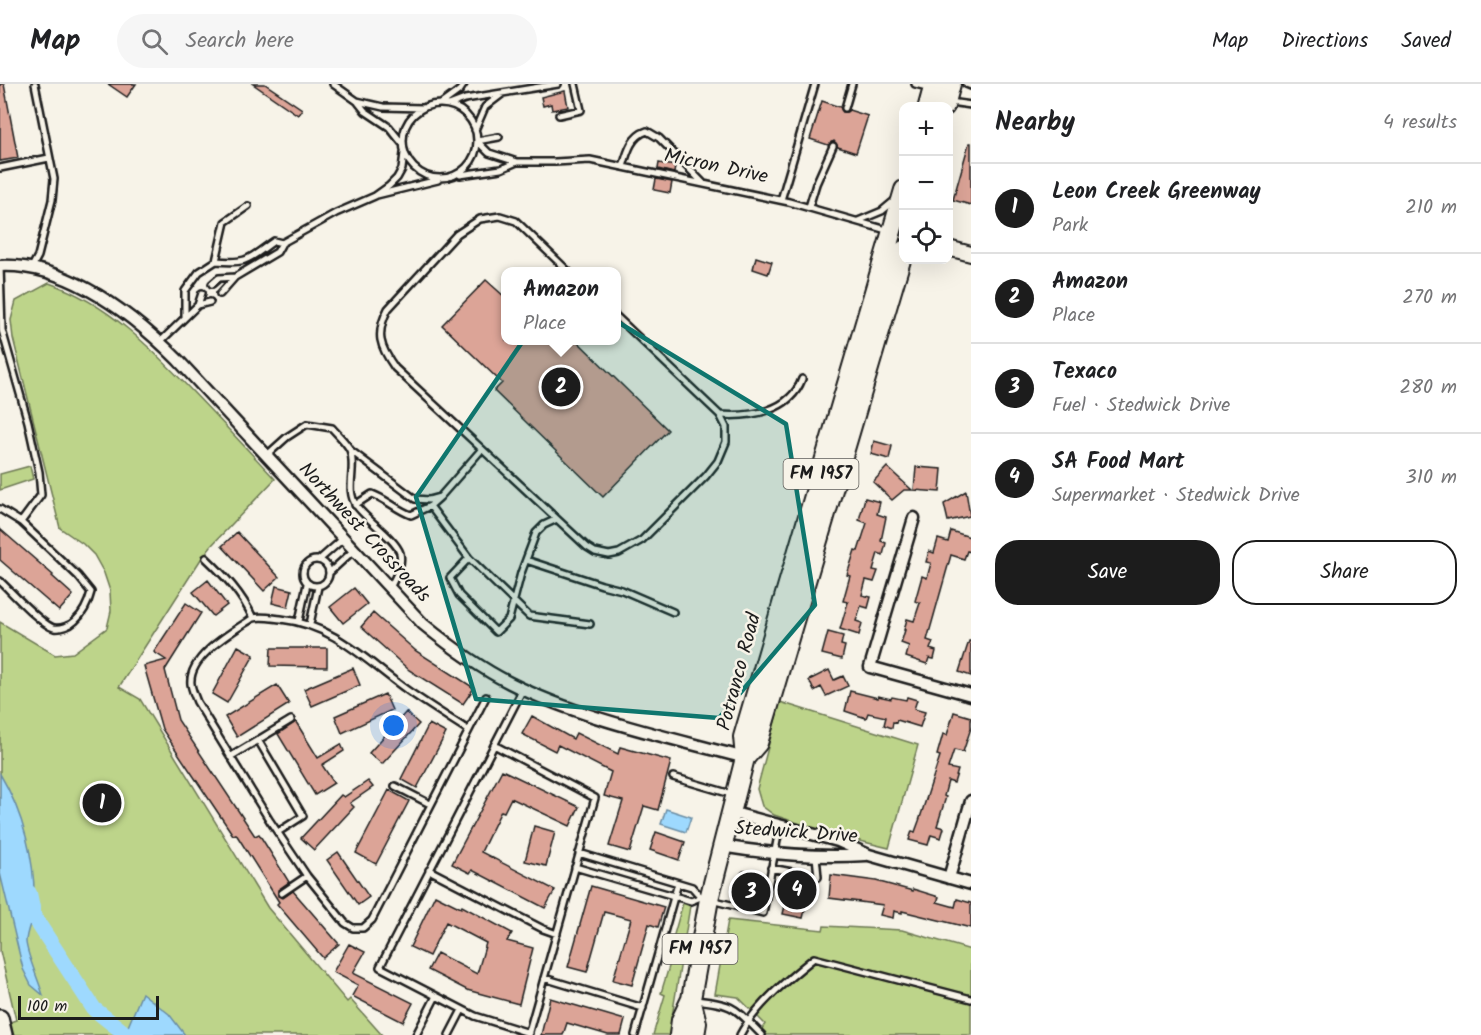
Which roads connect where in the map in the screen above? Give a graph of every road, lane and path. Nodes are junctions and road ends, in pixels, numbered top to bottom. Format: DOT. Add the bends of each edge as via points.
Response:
graph roads {
  1 [pos="35,84"];
  2 [pos="333,84"];
  3 [pos="464,84"];
  4 [pos="558,84"];
  5 [pos="575,84"];
  6 [pos="815,84"];
  7 [pos="852,84"];
  8 [pos="915,84"];
  9 [pos="966,84"];
  10 [pos="971,86"];
  11 [pos="932,93"];
  12 [pos="502,94"];
  13 [pos="948,97"];
  14 [pos="357,101"];
  15 [pos="440,104"];
  16 [pos="449,105"];
  17 [pos="971,105"];
  18 [pos="423,108"];
  19 [pos="845,108"];
  20 [pos="558,115"];
  21 [pos="475,130"];
  22 [pos="499,137"];
  23 [pos="477,141"];
  24 [pos="403,144"];
  25 [pos="833,146"];
  26 [pos="404,153"];
  27 [pos="49,158"];
  28 [pos="517,162"];
  29 [pos="623,167"];
  30 [pos="0,168"];
  31 [pos="452,177"];
  32 [pos="443,178"];
  33 [pos="704,184"];
  34 [pos="899,194"];
  35 [pos="375,196"];
  36 [pos="781,200"];
  37 [pos="248,206"];
  38 [pos="809,207"];
  39 [pos="901,210"];
  40 [pos="856,221"];
  41 [pos="898,233"];
  42 [pos="282,243"];
  43 [pos="953,249"];
  44 [pos="971,254"];
  45 [pos="216,261"];
  46 [pos="899,264"];
  47 [pos="0,266"];
  48 [pos="32,267"];
  49 [pos="564,267"];
  50 [pos="235,277"];
  51 [pos="212,284"];
  52 [pos="202,293"];
  53 [pos="220,294"];
  54 [pos="210,302"];
  55 [pos="198,305"];
  56 [pos="185,317"];
  57 [pos="621,321"];
  58 [pos="160,342"];
  59 [pos="802,380"];
  60 [pos="720,415"];
  61 [pos="482,449"];
  62 [pos="350,450"];
  63 [pos="267,455"];
  64 [pos="440,497"];
  65 [pos="355,505"];
  66 [pos="430,506"];
  67 [pos="0,509"];
  68 [pos="914,518"];
  69 [pos="557,519"];
  70 [pos="21,522"];
  71 [pos="344,538"];
  72 [pos="354,549"];
  73 [pos="206,558"];
  74 [pos="469,558"];
  75 [pos="319,560"];
  76 [pos="526,560"];
  77 [pos="329,573"];
  78 [pos="0,581"];
  79 [pos="307,584"];
  80 [pos="318,587"];
  81 [pos="390,588"];
  82 [pos="513,601"];
  83 [pos="673,612"];
  84 [pos="253,618"];
  85 [pos="299,621"];
  86 [pos="310,624"];
  87 [pos="590,624"];
  88 [pos="523,689"];
  89 [pos="971,695"];
  90 [pos="486,698"];
  91 [pos="291,720"];
  92 [pos="468,730"];
  93 [pos="258,740"];
  94 [pos="494,745"];
  95 [pos="231,757"];
  96 [pos="745,758"];
  97 [pos="673,777"];
  98 [pos="395,786"];
  99 [pos="971,801"];
  100 [pos="732,803"];
  101 [pos="430,804"];
  102 [pos="780,825"];
  103 [pos="278,832"];
  104 [pos="721,846"];
  105 [pos="579,853"];
  106 [pos="774,853"];
  107 [pos="869,855"];
  108 [pos="816,856"];
  109 [pos="575,867"];
  110 [pos="771,868"];
  111 [pos="429,870"];
  112 [pos="307,876"];
  113 [pos="949,878"];
  114 [pos="769,880"];
  115 [pos="678,883"];
  116 [pos="971,884"];
  117 [pos="282,893"];
  118 [pos="674,897"];
  119 [pos="705,898"];
  120 [pos="738,907"];
  121 [pos="556,934"];
  122 [pos="544,978"];
  123 [pos="436,996"];
  124 [pos="692,999"];
  125 [pos="971,999"];
  126 [pos="643,1008"];
  127 [pos="462,1010"];
  128 [pos="0,1018"];
  129 [pos="748,1021"];
  130 [pos="528,1034"];
  131 [pos="4,1035"];
  132 [pos="416,1035"];
  133 [pos="449,1035"];
  134 [pos="636,1035"];
  135 [pos="679,1035"];
  136 [pos="695,1035"];
  137 [pos="740,1035"];
  138 [pos="762,1035"];
  1 -- 27 [label="lane"];
  2 -- 14 [label="lane"];
  3 -- 15 [label="lane"];
  4 -- 12 [label="lane"];
  5 -- 20 [label="lane" via="581,110"];
  6 -- 36 [label="lane"];
  7 -- 19 [label="lane"];
  8 -- 11 [label="lane"];
  9 -- 10 [label="lane"];
  11 -- 13 [label="lane"];
  12 -- 16 [label="lane"];
  12 -- 21 [label="lane" via="485,107"];
  13 -- 17 [label="lane"];
  14 -- 18 [label="lane" via="383,107"];
  14 -- 24 [label="lane"];
  15 -- 16 [label="lane"];
  15 -- 18 [label="lane"];
  16 -- 21 [label="lane" via="462,111"];
  18 -- 24 [label="lane" via="408,123"];
  21 -- 23 [label="lane"];
  22 -- 23 [label="lane"];
  23 -- 28 [label="lane, Micron Drive" via="489,153"];
  23 -- 31 [label="lane" via="473,159"];
  24 -- 26 [label="lane"];
  25 -- 38 [label="lane"];
  26 -- 32 [label="lane" via="424,175"];
  26 -- 35 [label="lane" via="397,178"];
  27 -- 30 [label="lane"];
  27 -- 48 [label="lane" via="54,179 52,200"];
  28 -- 29 [label="lane, Micron Drive" via="590,159"];
  28 -- 31 [label="lane, Micron Drive" via="501,169"];
  29 -- 33 [label="lane, Micron Drive"];
  29 -- 33 [label="lane" via="632,142 647,131 659,138"];
  31 -- 32 [label="lane"];
  32 -- 35 [label="lane"];
  33 -- 36 [label="lane, Micron Drive"];
  34 -- 40 [label="lane" via="882,211"];
  35 -- 42 [label="lane"];
  36 -- 38 [label="lane, Micron Drive"];
  37 -- 45 [label="lane" via="225,222"];
  38 -- 40 [label="lane, Micron Drive"];
  39 -- 41 [label="main road, Potranco Road / FM 1957"];
  40 -- 41 [label="lane, Micron Drive"];
  41 -- 96 [label="main road, Potranco Road / FM 1957" via="743,737"];
  42 -- 45 [label="lane" via="274,241 238,263"];
  42 -- 50 [label="lane" via="277,252"];
  43 -- 44 [label="street"];
  45 -- 56 [label="lane" via="198,272 184,291"];
  46 -- 96 [label="main road, Potranco Road / FM 1957" via="758,743"];
  47 -- 48 [label="street, Northwest Crossroads"];
  47 -- 70 [label="lane" via="2,330 28,422 41,495"];
  48 -- 58 [label="street, Northwest Crossroads" via="114,306"];
  49 -- 61 [label="lane" via="516,221 500,216 480,219 457,234 381,321 381,344 395,368"];
  50 -- 51 [label="lane" via="219,278"];
  50 -- 53 [label="lane"];
  52 -- 55 [label="lane"];
  54 -- 55 [label="lane"];
  55 -- 56 [label="lane"];
  56 -- 58 [label="lane"];
  57 -- 60 [label="lane"];
  58 -- 63 [label="street, Northwest Crossroads"];
  59 -- 60 [label="lane" via="795,393 775,409"];
  60 -- 69 [label="lane" via="726,427 726,441 718,461 642,540 620,553 595,552"];
  61 -- 64 [label="lane"];
  61 -- 69 [label="lane"];
  62 -- 63 [label="lane" via="332,428 307,424"];
  62 -- 64 [label="lane" via="415,499"];
  62 -- 65 [label="lane" via="350,489"];
  63 -- 71 [label="street, Northwest Crossroads"];
  64 -- 66 [label="lane"];
  65 -- 66 [label="lane" via="372,494 411,515"];
  65 -- 81 [label="lane" via="400,552 400,567"];
  66 -- 74 [label="lane"];
  67 -- 70 [label="lane"];
  68 -- 89 [label="street" via="870,667"];
  69 -- 76 [label="lane" via="536,533"];
  70 -- 78 [label="lane" via="78,576 91,592 88,604 74,622 53,628"];
  71 -- 72 [label="street, Northwest Crossroads"];
  71 -- 75 [label="lane"];
  72 -- 77 [label="lane"];
  72 -- 81 [label="street, Northwest Crossroads"];
  73 -- 84 [label="lane" via="244,600"];
  74 -- 82 [label="lane"];
  74 -- 82 [label="lane" via="450,578 459,595 496,633 509,618"];
  75 -- 77 [label="lane"];
  75 -- 79 [label="lane" via="304,566 302,575"];
  76 -- 82 [label="lane"];
  76 -- 83 [label="lane" via="622,590"];
  77 -- 80 [label="lane" via="326,582"];
  79 -- 80 [label="lane"];
  79 -- 85 [label="lane"];
  80 -- 86 [label="lane"];
  81 -- 88 [label="street, Northwest Crossroads" via="423,624 460,653"];
  82 -- 87 [label="lane" via="529,616"];
  84 -- 85 [label="lane"];
  84 -- 95 [label="lane" via="211,646 192,673 197,702"];
  85 -- 86 [label="lane"];
  86 -- 92 [label="lane" via="352,648"];
  88 -- 94 [label="lane"];
  88 -- 96 [label="street, Northwest Crossroads" via="576,711"];
  90 -- 92 [label="lane"];
  91 -- 93 [label="lane"];
  92 -- 101 [label="lane"];
  93 -- 95 [label="lane"];
  93 -- 103 [label="lane" via="303,816"];
  94 -- 105 [label="lane" via="595,798"];
  94 -- 111 [label="lane"];
  95 -- 103 [label="lane"];
  96 -- 100 [label="main road, FM 1957"];
  97 -- 100 [label="lane"];
  98 -- 101 [label="lane"];
  99 -- 113 [label="street"];
  100 -- 102 [label="street, Stedwick Drive"];
  100 -- 104 [label="main road, FM 1957"];
  101 -- 112 [label="lane" via="372,920 363,928 345,923"];
  102 -- 106 [label="lane"];
  102 -- 107 [label="street, Stedwick Drive" via="838,841"];
  103 -- 112 [label="lane"];
  104 -- 106 [label="street, Stedwick Drive"];
  104 -- 119 [label="main road, FM 1957"];
  105 -- 109 [label="lane"];
  105 -- 115 [label="lane"];
  106 -- 108 [label="street, Stedwick Drive"];
  106 -- 110 [label="lane"];
  107 -- 108 [label="street, Stedwick Drive"];
  107 -- 113 [label="street, Stedwick Drive"];
  108 -- 110 [label="lane" via="818,877"];
  109 -- 118 [label="lane"];
  109 -- 121 [label="lane"];
  110 -- 114 [label="lane"];
  111 -- 121 [label="lane"];
  111 -- 123 [label="lane" via="380,967"];
  112 -- 117 [label="lane"];
  113 -- 116 [label="street, Stedwick Drive"];
  114 -- 120 [label="lane" via="745,875"];
  114 -- 120 [label="lane" via="763,913"];
  115 -- 118 [label="lane"];
  115 -- 119 [label="lane" via="692,887"];
  118 -- 119 [label="lane" via="691,901"];
  118 -- 126 [label="lane"];
  119 -- 120 [label="lane"];
  119 -- 124 [label="main road, FM 1957"];
  121 -- 122 [label="lane"];
  122 -- 126 [label="lane"];
  122 -- 130 [label="lane"];
  123 -- 127 [label="lane"];
  123 -- 132 [label="lane"];
  124 -- 129 [label="lane" via="729,1005"];
  124 -- 135 [label="main road, FM 1957" via="681,1020"];
  124 -- 136 [label="main road, FM 1957"];
  125 -- 129 [label="lane" via="814,958"];
  126 -- 134 [label="lane"];
  127 -- 130 [label="lane"];
  127 -- 133 [label="lane"];
  128 -- 131 [label="main road"];
  129 -- 137 [label="lane"];
  129 -- 138 [label="lane"];
}
